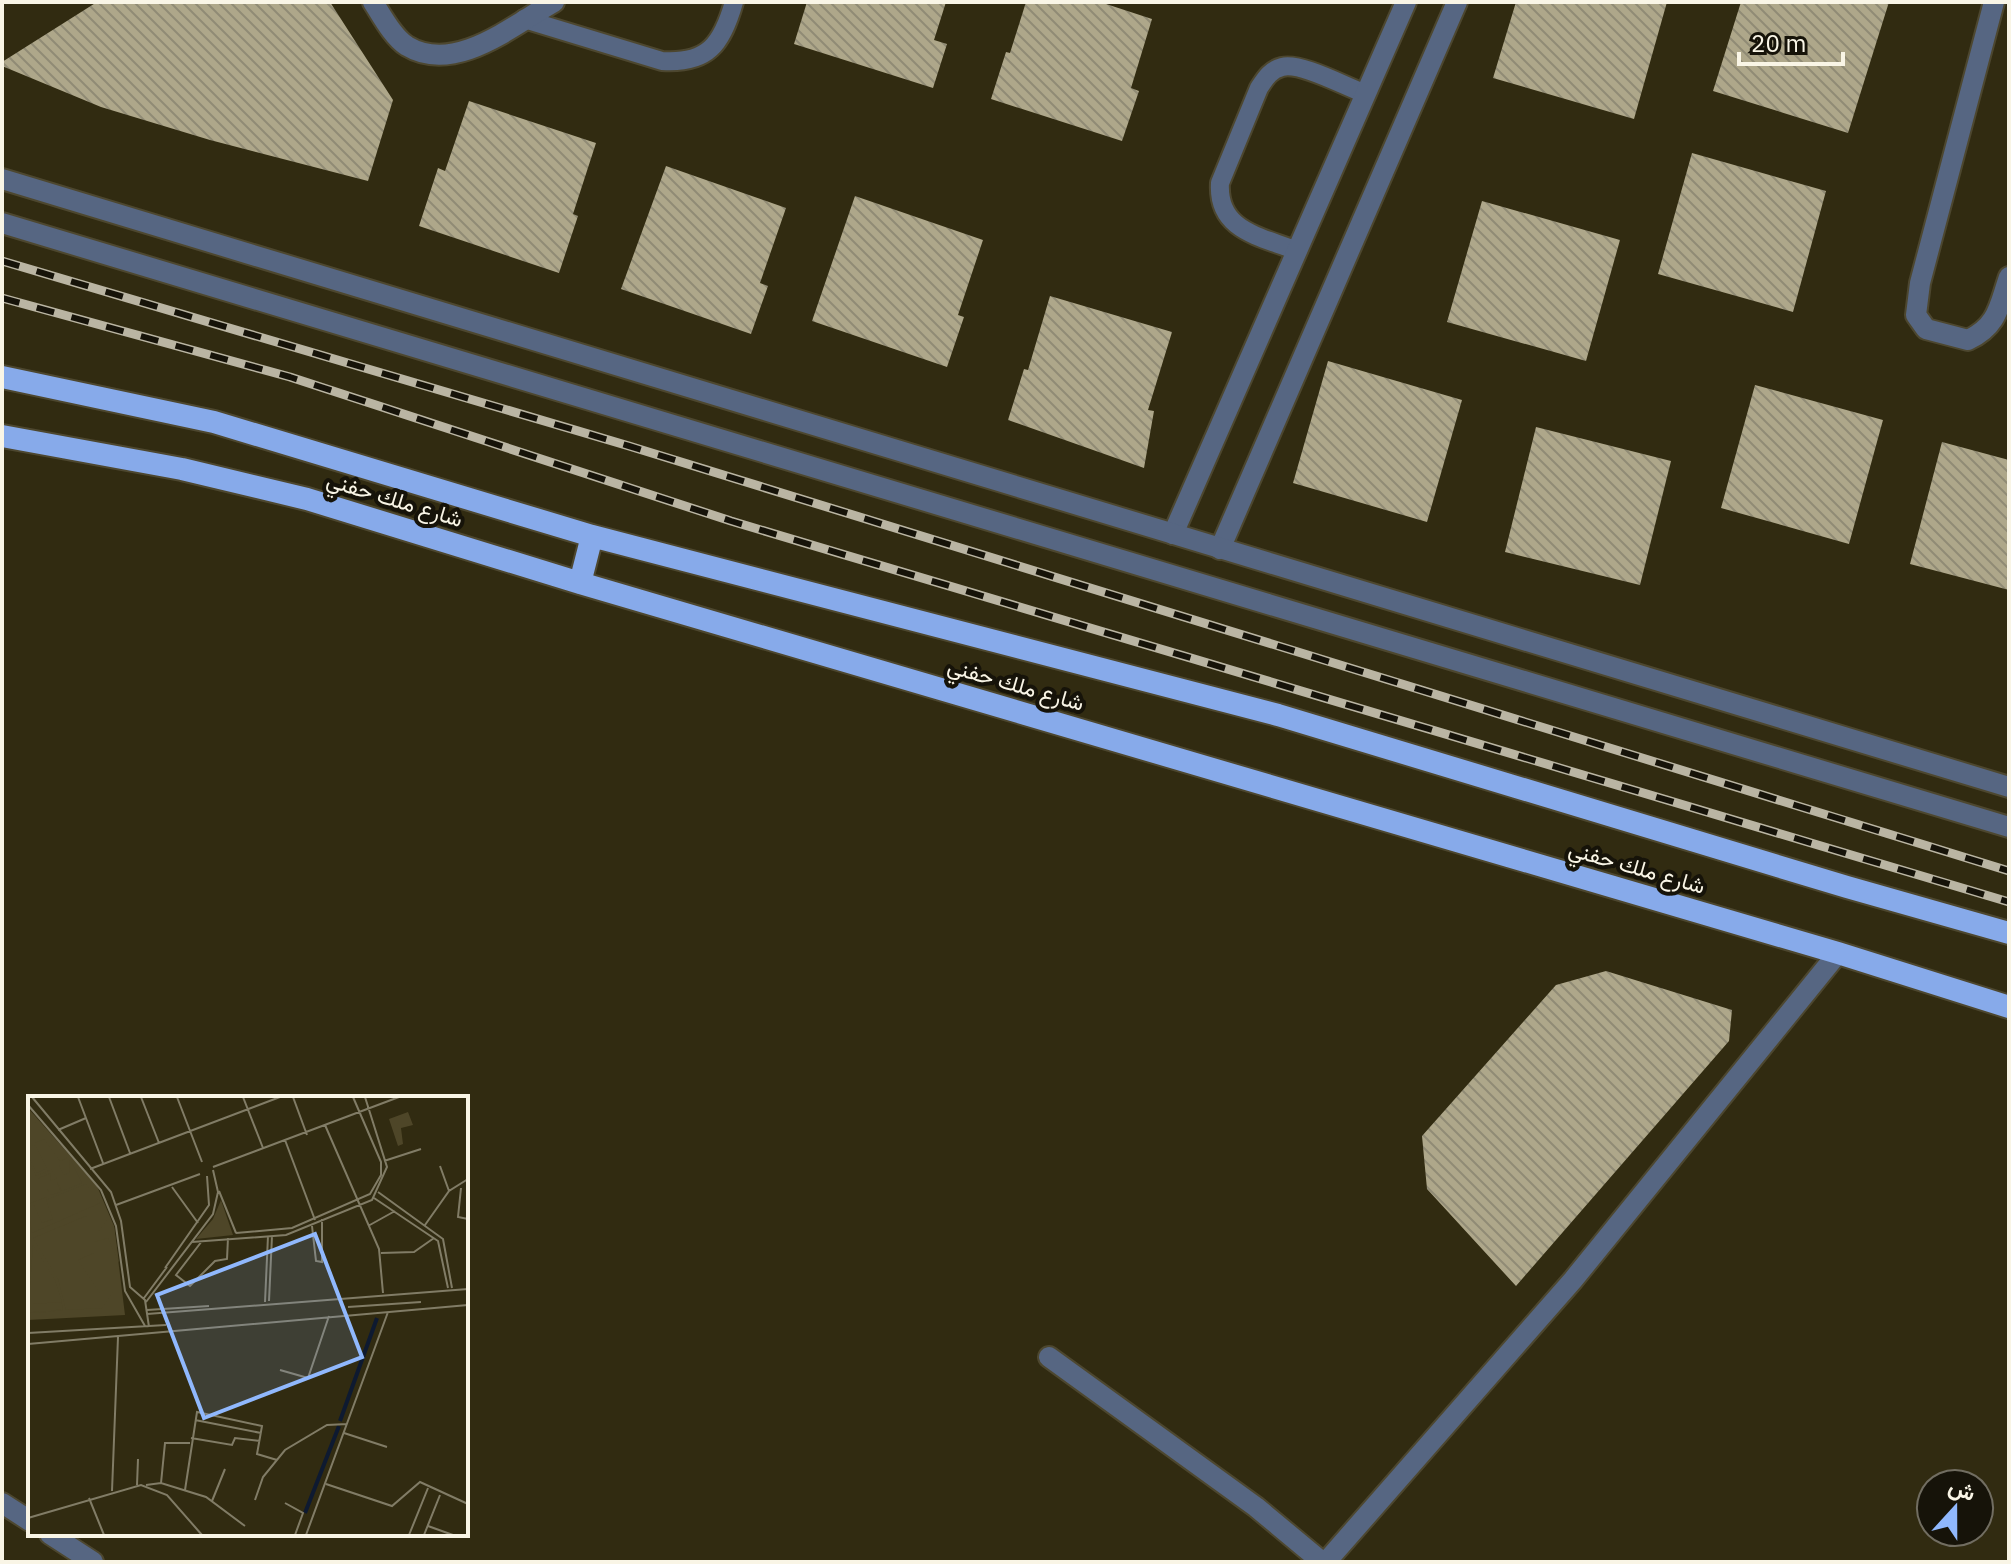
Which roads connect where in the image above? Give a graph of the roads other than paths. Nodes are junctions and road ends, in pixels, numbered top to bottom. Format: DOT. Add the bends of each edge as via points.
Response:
graph roads {
  1 [pos="373,2"];
  2 [pos="554,2"];
  3 [pos="734,2"];
  4 [pos="1406,2"];
  5 [pos="1457,2"];
  6 [pos="1994,2"];
  7 [pos="524,19"];
  8 [pos="1366,94"];
  9 [pos="2,179"];
  10 [pos="2,223"];
  11 [pos="1297,251"];
  12 [pos="2009,277"];
  13 [pos="2,377"];
  14 [pos="2,436"];
  15 [pos="1173,534"];
  16 [pos="592,536"];
  17 [pos="1220,549"];
  18 [pos="580,583"];
  19 [pos="2009,787"];
  20 [pos="2009,827"];
  21 [pos="2009,933"];
  22 [pos="1838,953"];
  23 [pos="2009,1007"];
  24 [pos="1049,1357"];
  25 [pos="2,1503"];
  26 [pos="28,1520"];
  27 [pos="53,1536"];
  28 [pos="93,1562"];
  29 [pos="1324,1562"];
  1 -- 7 [label="street" via="406,45 435,56 466,52"];
  2 -- 7 [label="street"];
  3 -- 7 [label="lane" via="722,37 706,54 685,62 662,61"];
  4 -- 8 [label="street"];
  5 -- 17 [label="street"];
  6 -- 12 [label="street" via="1916,315 1926,329 1968,340 1994,322"];
  8 -- 11 [label="street"];
  8 -- 11 [label="lane" via="1283,66 1268,74 1259,88 1220,183 1219,199 1235,225"];
  9 -- 15 [label="street"];
  10 -- 20 [label="street"];
  11 -- 15 [label="street"];
  13 -- 16 [label="highway, شارع ملك حفني" via="214,422"];
  14 -- 18 [label="highway, شارع ملك حفني" via="182,469 307,499"];
  15 -- 17 [label="street"];
  16 -- 18 [label="highway"];
  16 -- 21 [label="highway, شارع ملك حفني" via="1278,715"];
  17 -- 19 [label="street"];
  18 -- 22 [label="highway, شارع ملك حفني"];
  22 -- 23 [label="highway, شارع ملك حفني"];
  22 -- 29 [label="street" via="1573,1280"];
  24 -- 29 [label="street"];
  25 -- 26 [label="street"];
  27 -- 28 [label="street"];
}
